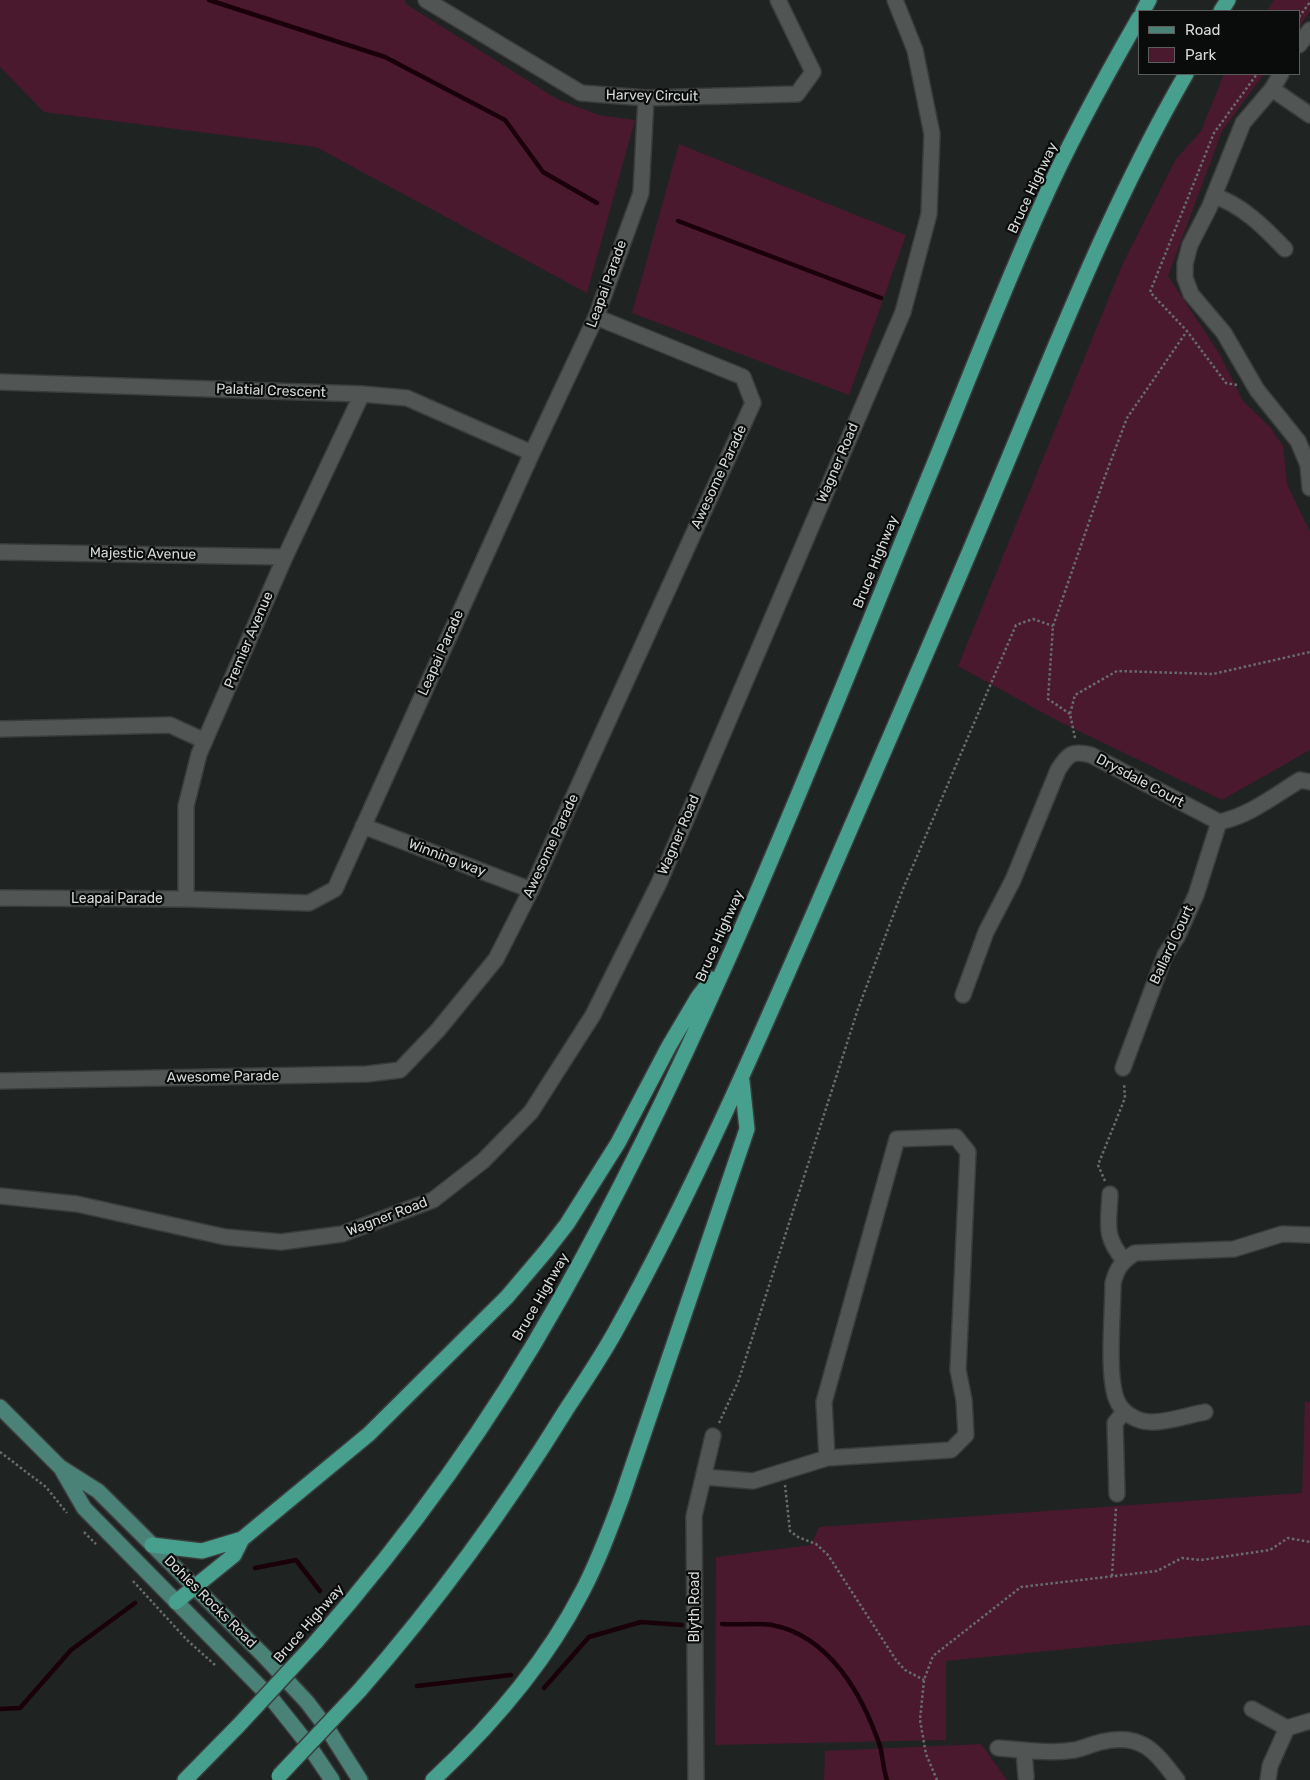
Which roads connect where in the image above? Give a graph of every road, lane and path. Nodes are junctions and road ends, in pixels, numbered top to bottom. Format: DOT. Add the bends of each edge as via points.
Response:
graph roads {
  1 [pos="426,0"];
  2 [pos="778,0"];
  3 [pos="895,0"];
  4 [pos="1310,2"];
  5 [pos="1300,16"];
  6 [pos="1138,20"];
  7 [pos="1310,30"];
  8 [pos="1300,44"];
  9 [pos="1185,75"];
  10 [pos="1280,75"];
  11 [pos="1272,89"];
  12 [pos="646,98"];
  13 [pos="1310,115"];
  14 [pos="1214,196"];
  15 [pos="1285,249"];
  16 [pos="596,317"];
  17 [pos="0,382"];
  18 [pos="1258,390"];
  19 [pos="362,394"];
  20 [pos="1304,438"];
  21 [pos="532,453"];
  22 [pos="1310,488"];
  23 [pos="0,552"];
  24 [pos="285,557"];
  25 [pos="1053,626"];
  26 [pos="1308,651"];
  27 [pos="1070,714"];
  28 [pos="0,729"];
  29 [pos="205,741"];
  30 [pos="1078,751"];
  31 [pos="1310,782"];
  32 [pos="1219,822"];
  33 [pos="363,826"];
  34 [pos="531,890"];
  35 [pos="0,898"];
  36 [pos="186,899"];
  37 [pos="731,954"];
  38 [pos="964,995"];
  39 [pos="1123,1068"];
  40 [pos="742,1079"];
  41 [pos="0,1081"];
  42 [pos="1110,1194"];
  43 [pos="0,1196"];
  44 [pos="1310,1235"];
  45 [pos="1124,1260"];
  46 [pos="0,1407"];
  47 [pos="1124,1412"];
  48 [pos="1205,1412"];
  49 [pos="713,1436"];
  50 [pos="827,1458"];
  51 [pos="60,1467"];
  52 [pos="783,1472"];
  53 [pos="704,1477"];
  54 [pos="1117,1494"];
  55 [pos="242,1539"];
  56 [pos="1310,1542"];
  57 [pos="152,1544"];
  58 [pos="1112,1576"];
  59 [pos="195,1586"];
  60 [pos="146,1598"];
  61 [pos="176,1602"];
  62 [pos="171,1623"];
  63 [pos="924,1680"];
  64 [pos="1252,1709"];
  65 [pos="1310,1721"];
  66 [pos="1287,1728"];
  67 [pos="998,1748"];
  68 [pos="1024,1750"];
  69 [pos="1026,1776"];
  70 [pos="277,1778"];
  71 [pos="185,1780"];
  72 [pos="332,1780"];
  73 [pos="360,1780"];
  74 [pos="433,1780"];
  75 [pos="696,1780"];
  76 [pos="937,1780"];
  77 [pos="1177,1780"];
  78 [pos="1268,1780"];
  1 -- 12 [label="street, Harvey Circuit" via="581,92"];
  2 -- 12 [label="street, Harvey Circuit" via="813,72 797,94"];
  3 -- 43 [label="street, Wagner Road" via="915,50 932,134 929,214 903,312 659,883 593,1015 531,1112 483,1161 433,1200 342,1234 281,1242 225,1236 77,1204"];
  4 -- 5 [label="path"];
  6 -- 37 [label="highway, Bruce Highway" via="1042,203"];
  7 -- 8 [label="street"];
  9 -- 40 [label="highway" via="1102,238"];
  10 -- 11 [label="street"];
  11 -- 13 [label="street"];
  11 -- 14 [label="street" via="1243,123"];
  12 -- 16 [label="street, Leapai Parade" via="641,193"];
  14 -- 15 [label="street" via="1262,226"];
  14 -- 18 [label="street" via="1190,245 1185,264 1186,278 1191,294 1224,333"];
  16 -- 21 [label="street, Leapai Parade"];
  16 -- 34 [label="street, Awesome Parade" via="742,377 753,403"];
  17 -- 19 [label="street, Palatial Crescent"];
  18 -- 20 [label="street"];
  18 -- 25 [label="path" via="1226,383 1187,330 1127,418"];
  19 -- 21 [label="street, Palatial Crescent" via="407,398"];
  19 -- 24 [label="street, Premier Avenue"];
  20 -- 22 [label="street"];
  21 -- 33 [label="street, Leapai Parade"];
  23 -- 24 [label="street, Majestic Avenue"];
  24 -- 29 [label="street, Premier Avenue"];
  25 -- 27 [label="path" via="1048,699"];
  25 -- 49 [label="path" via="1033,619 1016,625 903,889 858,1008 738,1382"];
  26 -- 27 [label="path" via="1213,674 1117,671 1075,695"];
  27 -- 30 [label="path"];
  28 -- 29 [label="street" via="170,726"];
  29 -- 36 [label="street, Premier Avenue" via="186,806"];
  30 -- 32 [label="street, Drysdale Court"];
  30 -- 38 [label="street, Drysdale Court" via="1070,755 1058,770 1013,880 986,932"];
  31 -- 32 [label="street" via="1300,780 1233,820"];
  32 -- 39 [label="street, Ballard Court" via="1196,895 1165,955"];
  33 -- 34 [label="street, Winning way"];
  33 -- 36 [label="street, Leapai Parade" via="335,889 310,903"];
  34 -- 41 [label="street, Awesome Parade" via="496,959 438,1030 400,1070 367,1074"];
  35 -- 36 [label="street, Leapai Parade"];
  37 -- 55 [label="highway" via="698,997 618,1143 567,1224 540,1258 501,1304 369,1434"];
  37 -- 71 [label="highway, Bruce Highway, bridge" via="624,1179 560,1300 505,1391 456,1464 369,1580 315,1643"];
  39 -- 42 [label="path" via="1125,1098 1098,1165"];
  40 -- 70 [label="highway, bridge" via="612,1337 544,1446 464,1563 414,1628"];
  40 -- 74 [label="highway" via="747,1129 605,1542 579,1597 538,1665 505,1705"];
  42 -- 45 [label="street" via="1109,1237"];
  44 -- 45 [label="street" via="1282,1234 1234,1249 1135,1253"];
  45 -- 47 [label="street" via="1116,1270 1113,1283 1112,1381 1116,1399"];
  46 -- 51 [label="main road, Dohles Rocks Road"];
  47 -- 48 [label="street" via="1152,1422"];
  47 -- 54 [label="street" via="1115,1423"];
  49 -- 53 [label="street, Blyth Road"];
  50 -- 50 [label="street" via="824,1402 897,1139 956,1137 968,1152 958,1370 966,1435 951,1450"];
  50 -- 52 [label="street"];
  51 -- 57 [label="main road, Dohles Rocks Road" via="98,1491"];
  51 -- 61 [label="main road, Dohles Rocks Road" via="84,1508"];
  52 -- 53 [label="street" via="753,1481"];
  52 -- 63 [label="path" via="790,1531 816,1544 828,1555 896,1660"];
  53 -- 75 [label="street, Blyth Road" via="694,1516"];
  54 -- 58 [label="path"];
  55 -- 57 [label="highway" via="202,1551"];
  55 -- 59 [label="highway" via="234,1555"];
  56 -- 58 [label="path" via="1288,1538 1270,1550 1201,1560 1182,1558 1157,1571"];
  57 -- 59 [label="main road, Dohles Rocks Road"];
  58 -- 63 [label="path" via="1021,1587 933,1656"];
  59 -- 61 [label="highway"];
  59 -- 73 [label="main road, Dohles Rocks Road" via="306,1702"];
  60 -- 62 [label="path"];
  61 -- 72 [label="main road, Dohles Rocks Road" via="272,1698"];
  63 -- 76 [label="path" via="920,1720 926,1754"];
  64 -- 66 [label="street"];
  65 -- 66 [label="street"];
  66 -- 78 [label="street" via="1270,1766"];
  67 -- 68 [label="street"];
  68 -- 69 [label="street"];
  68 -- 77 [label="street" via="1077,1750 1118,1739 1137,1741 1151,1748"];
}
